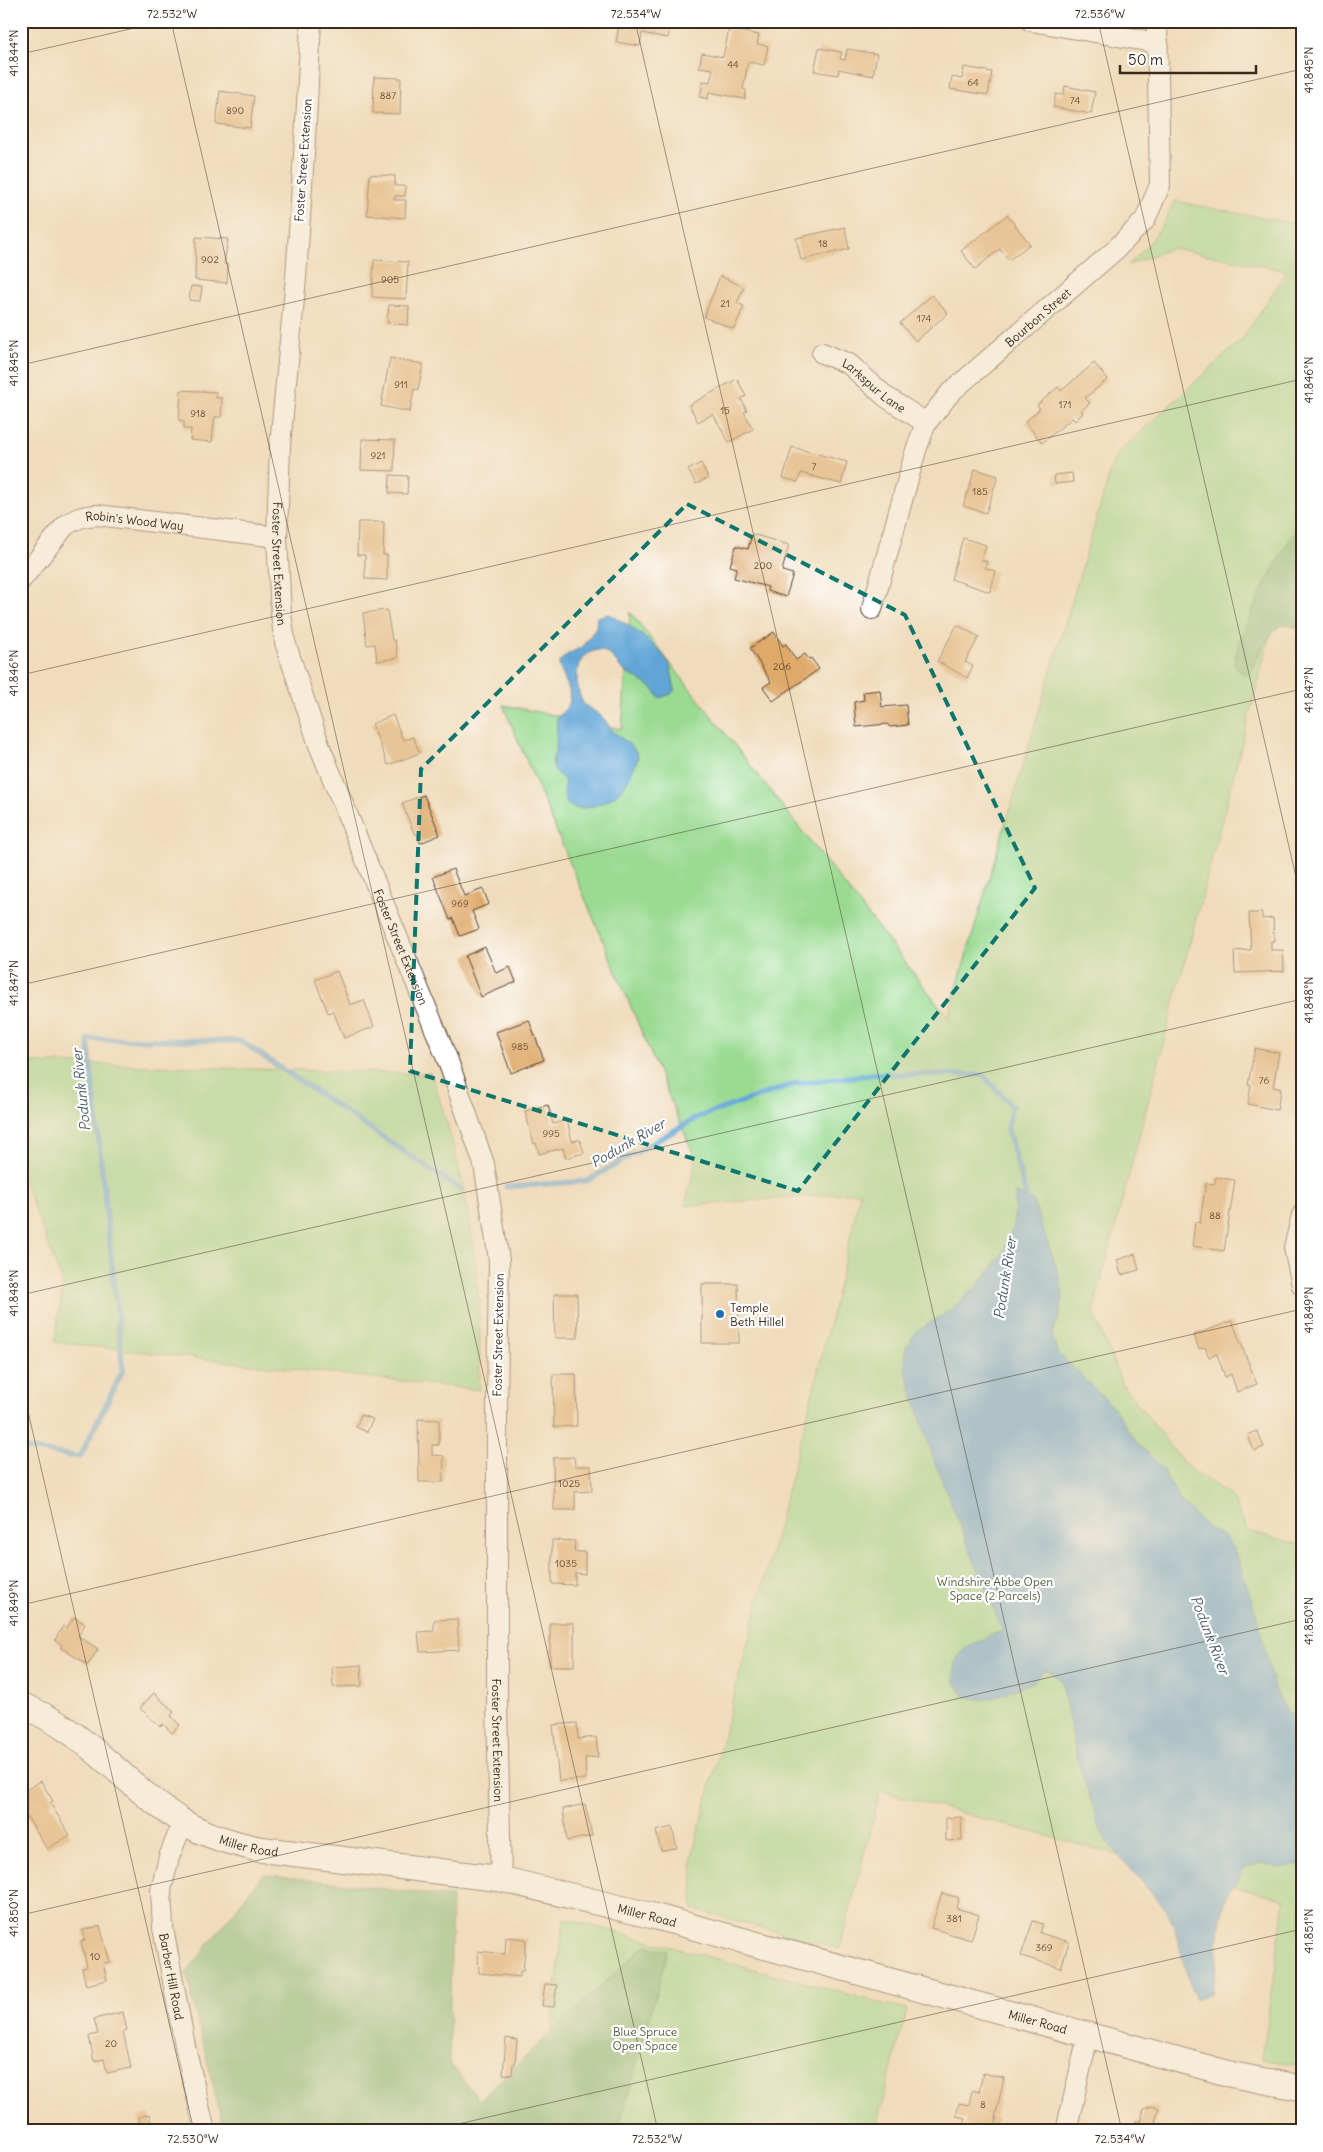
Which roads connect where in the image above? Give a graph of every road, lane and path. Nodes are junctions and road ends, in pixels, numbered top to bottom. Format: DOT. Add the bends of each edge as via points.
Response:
graph roads {
  1 [pos="310,21"];
  2 [pos="1030,21"];
  3 [pos="1157,21"];
  4 [pos="1158,43"];
  5 [pos="822,353"];
  6 [pos="926,423"];
  7 [pos="277,537"];
  8 [pos="21,580"];
  9 [pos="872,609"];
  10 [pos="1302,1215"];
  11 [pos="1302,1285"];
  12 [pos="21,1705"];
  13 [pos="183,1822"];
  14 [pos="501,1879"];
  15 [pos="1088,2036"];
  16 [pos="1302,2088"];
  17 [pos="205,2131"];
  18 [pos="1066,2131"];
  1 -- 7 [label="street, Foster Street Extension" via="296,268 280,445"];
  2 -- 4 [label="street"];
  3 -- 4 [label="street, Bourbon Street"];
  4 -- 6 [label="street, Bourbon Street" via="1160,185 1145,220 1114,251 951,392"];
  5 -- 6 [label="street, Larkspur Lane" via="849,364 886,398"];
  6 -- 9 [label="street, Bourbon Street"];
  7 -- 8 [label="street, Robin's Wood Way" via="97,515 83,516 62,530"];
  7 -- 14 [label="street, Foster Street Extension" via="285,642 318,744 448,1061 484,1164 499,1260 497,1707"];
  10 -- 11 [label="street" via="1294,1248"];
  12 -- 13 [label="street, Miller Road" via="45,1714 78,1737"];
  13 -- 14 [label="street, Miller Road" via="221,1840 258,1849"];
  13 -- 17 [label="street, Barber Hill Road" via="169,1857 161,1890 163,1928"];
  14 -- 15 [label="street, Miller Road" via="656,1916"];
  15 -- 16 [label="street, Miller Road" via="1234,2075"];
  15 -- 18 [label="street"];
}
